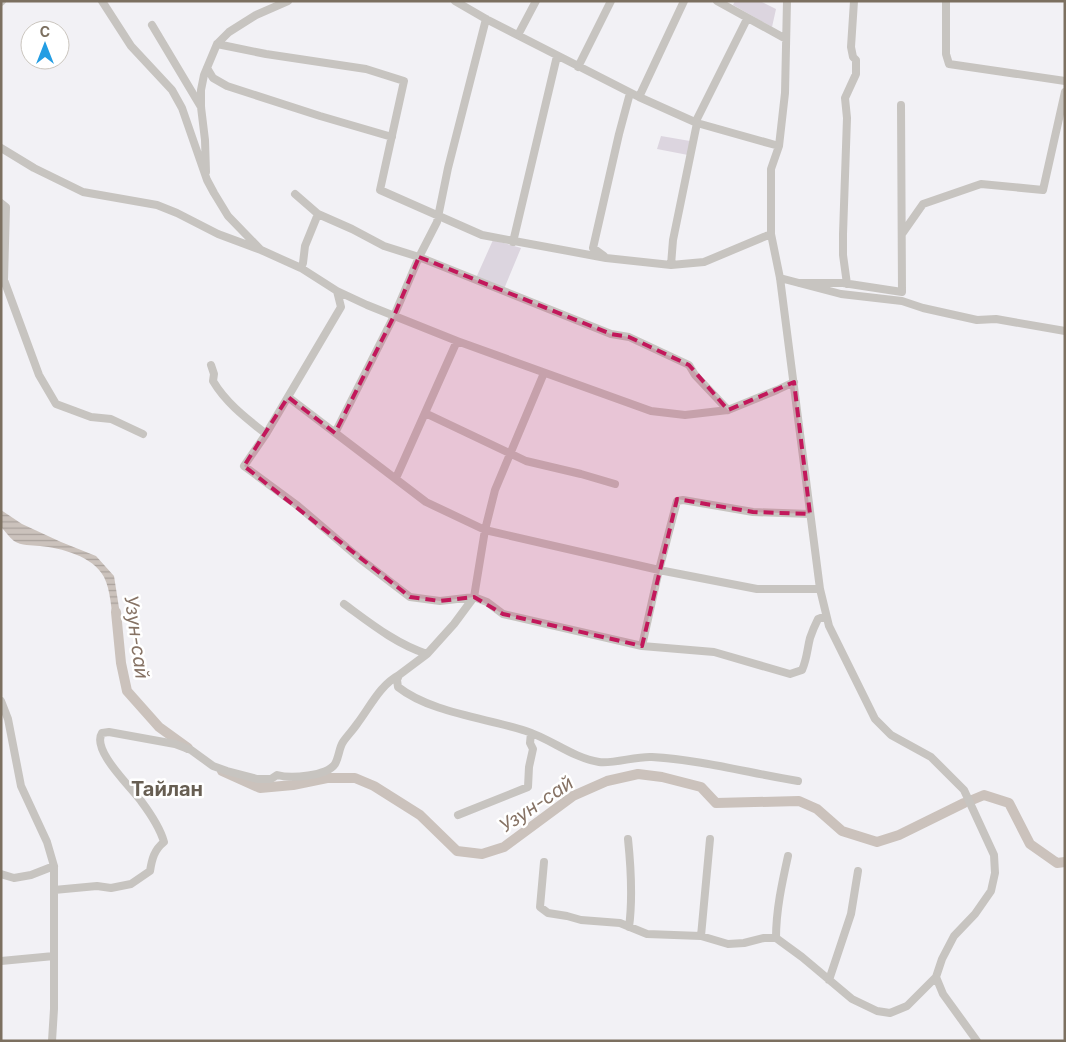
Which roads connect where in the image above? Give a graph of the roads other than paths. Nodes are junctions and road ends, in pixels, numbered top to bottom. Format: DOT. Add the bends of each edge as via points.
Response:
graph roads {
  1 [pos="102,1"];
  2 [pos="288,1"];
  3 [pos="536,1"];
  4 [pos="610,1"];
  5 [pos="684,1"];
  6 [pos="717,1"];
  7 [pos="786,1"];
  8 [pos="854,1"];
  9 [pos="946,1"];
  10 [pos="458,2"];
  11 [pos="486,19"];
  12 [pos="747,19"];
  13 [pos="152,25"];
  14 [pos="518,35"];
  15 [pos="786,39"];
  16 [pos="217,44"];
  17 [pos="557,56"];
  18 [pos="578,67"];
  19 [pos="207,68"];
  20 [pos="1065,81"];
  21 [pos="1065,92"];
  22 [pos="630,93"];
  23 [pos="639,97"];
  24 [pos="901,105"];
  25 [pos="200,107"];
  26 [pos="696,122"];
  27 [pos="392,137"];
  28 [pos="779,146"];
  29 [pos="1,148"];
  30 [pos="207,180"];
  31 [pos="295,194"];
  32 [pos="1,203"];
  33 [pos="318,214"];
  34 [pos="438,217"];
  35 [pos="771,234"];
  36 [pos="902,234"];
  37 [pos="513,242"];
  38 [pos="2,248"];
  39 [pos="262,250"];
  40 [pos="419,257"];
  41 [pos="606,258"];
  42 [pos="671,265"];
  43 [pos="300,268"];
  44 [pos="780,278"];
  45 [pos="800,283"];
  46 [pos="847,284"];
  47 [pos="337,291"];
  48 [pos="394,316"];
  49 [pos="1065,331"];
  50 [pos="457,342"];
  51 [pos="211,365"];
  52 [pos="544,373"];
  53 [pos="794,382"];
  54 [pos="288,397"];
  55 [pos="728,410"];
  56 [pos="425,412"];
  57 [pos="335,433"];
  58 [pos="144,434"];
  59 [pos="266,434"];
  60 [pos="510,454"];
  61 [pos="396,478"];
  62 [pos="614,484"];
  63 [pos="810,514"];
  64 [pos="485,530"];
  65 [pos="659,570"];
  66 [pos="820,589"];
  67 [pos="474,597"];
  68 [pos="344,604"];
  69 [pos="826,616"];
  70 [pos="642,646"];
  71 [pos="427,654"];
  72 [pos="399,675"];
  73 [pos="1,701"];
  74 [pos="531,733"];
  75 [pos="798,780"];
  76 [pos="458,814"];
  77 [pos="628,839"];
  78 [pos="710,839"];
  79 [pos="788,856"];
  80 [pos="544,862"];
  81 [pos="54,866"];
  82 [pos="858,871"];
  83 [pos="1,874"];
  84 [pos="54,890"];
  85 [pos="629,927"];
  86 [pos="701,936"];
  87 [pos="776,938"];
  88 [pos="54,956"];
  89 [pos="1,961"];
  90 [pos="936,977"];
  91 [pos="829,980"];
  92 [pos="52,1041"];
  93 [pos="977,1041"];
  1 -- 30 [label="street" via="131,46 172,90 182,108"];
  2 -- 16 [label="street" via="256,15"];
  3 -- 14 [label="street"];
  4 -- 18 [label="street"];
  5 -- 23 [label="street"];
  6 -- 12 [label="street"];
  7 -- 15 [label="street"];
  8 -- 46 [label="street" via="851,47 856,60 856,74 845,98 843,255"];
  9 -- 20 [label="street" via="946,54 949,64"];
  10 -- 11 [label="street"];
  11 -- 14 [label="street"];
  11 -- 34 [label="street"];
  12 -- 15 [label="street"];
  12 -- 26 [label="street"];
  13 -- 25 [label="street"];
  14 -- 17 [label="street"];
  15 -- 28 [label="street" via="785,93"];
  16 -- 19 [label="street"];
  16 -- 27 [label="street" via="366,69 404,81"];
  17 -- 18 [label="street"];
  17 -- 37 [label="street"];
  18 -- 22 [label="street"];
  19 -- 25 [label="street"];
  19 -- 27 [label="street" via="213,78 227,86"];
  21 -- 36 [label="street" via="1043,190 981,184 923,204"];
  22 -- 23 [label="street"];
  22 -- 41 [label="street" via="593,248"];
  23 -- 26 [label="street"];
  24 -- 36 [label="street"];
  25 -- 30 [label="street"];
  26 -- 28 [label="street"];
  26 -- 42 [label="street"];
  27 -- 34 [label="street" via="380,190"];
  28 -- 35 [label="street" via="772,170"];
  29 -- 39 [label="street" via="83,192 157,205 218,234"];
  30 -- 39 [label="street" via="228,216"];
  31 -- 33 [label="street"];
  32 -- 38 [label="street" via="6,207"];
  33 -- 40 [label="street" via="384,246"];
  33 -- 43 [label="street"];
  34 -- 37 [label="street" via="482,235"];
  34 -- 40 [label="street"];
  35 -- 42 [label="street" via="704,262"];
  35 -- 44 [label="street"];
  36 -- 46 [label="street" via="902,292"];
  37 -- 41 [label="street"];
  38 -- 58 [label="street" via="4,280 39,375 56,404 90,417 111,419"];
  39 -- 43 [label="street"];
  40 -- 48 [label="street"];
  40 -- 55 [label="street" via="611,334 629,337 689,365"];
  41 -- 42 [label="street"];
  43 -- 47 [label="street"];
  44 -- 45 [label="street"];
  44 -- 53 [label="street"];
  45 -- 46 [label="street"];
  45 -- 49 [label="street" via="977,320 996,319"];
  47 -- 48 [label="street"];
  47 -- 54 [label="street" via="341,307"];
  48 -- 50 [label="street"];
  48 -- 57 [label="street"];
  50 -- 52 [label="street"];
  50 -- 56 [label="street"];
  51 -- 59 [label="street" via="213,381 220,393"];
  52 -- 55 [label="street" via="651,411 685,415"];
  52 -- 60 [label="street"];
  53 -- 55 [label="street"];
  53 -- 63 [label="street"];
  54 -- 57 [label="street"];
  54 -- 59 [label="street"];
  56 -- 60 [label="street"];
  56 -- 61 [label="street"];
  57 -- 61 [label="street"];
  59 -- 67 [label="street" via="244,466 359,558 410,597 440,600"];
  60 -- 62 [label="street"];
  60 -- 64 [label="street" via="495,490"];
  61 -- 64 [label="street" via="426,502"];
  63 -- 65 [label="street" via="753,512 677,501"];
  63 -- 66 [label="street"];
  64 -- 65 [label="street"];
  64 -- 67 [label="street"];
  65 -- 66 [label="street" via="757,589"];
  65 -- 70 [label="street"];
  66 -- 69 [label="street"];
  67 -- 70 [label="street" via="503,614"];
  67 -- 71 [label="street"];
  68 -- 71 [label="street" via="386,634"];
  69 -- 70 [label="street" via="818,619 813,629 802,670 790,674 714,652"];
  69 -- 90 [label="street" via="875,719 891,735 931,757 964,790 994,855 991,891 954,936"];
  71 -- 72 [label="street"];
  72 -- 74 [label="street" via="398,687 408,695"];
  72 -- 84 [label="street" via="382,689 342,743 334,765 326,772 299,778 278,775 271,779 256,779 213,766 194,751 174,744 102,733 100,746 123,781 141,800 164,842 152,857 148,874 131,884"];
  73 -- 81 [label="street" via="8,719 21,786"];
  74 -- 75 [label="street" via="601,763 649,757 687,760"];
  74 -- 76 [label="street" via="533,749 528,788"];
  77 -- 85 [label="street" via="631,865"];
  78 -- 86 [label="street"];
  79 -- 87 [label="street"];
  80 -- 85 [label="street" via="540,907 548,913 581,920 620,922"];
  81 -- 83 [label="street" via="14,878"];
  81 -- 84 [label="street"];
  82 -- 91 [label="street" via="851,914"];
  84 -- 88 [label="street"];
  85 -- 86 [label="street" via="647,934"];
  86 -- 87 [label="street" via="728,944"];
  87 -- 91 [label="street"];
  88 -- 89 [label="street"];
  88 -- 92 [label="street"];
  90 -- 91 [label="street" via="908,1006 890,1013 852,999"];
  90 -- 93 [label="street" via="943,994"];
}
